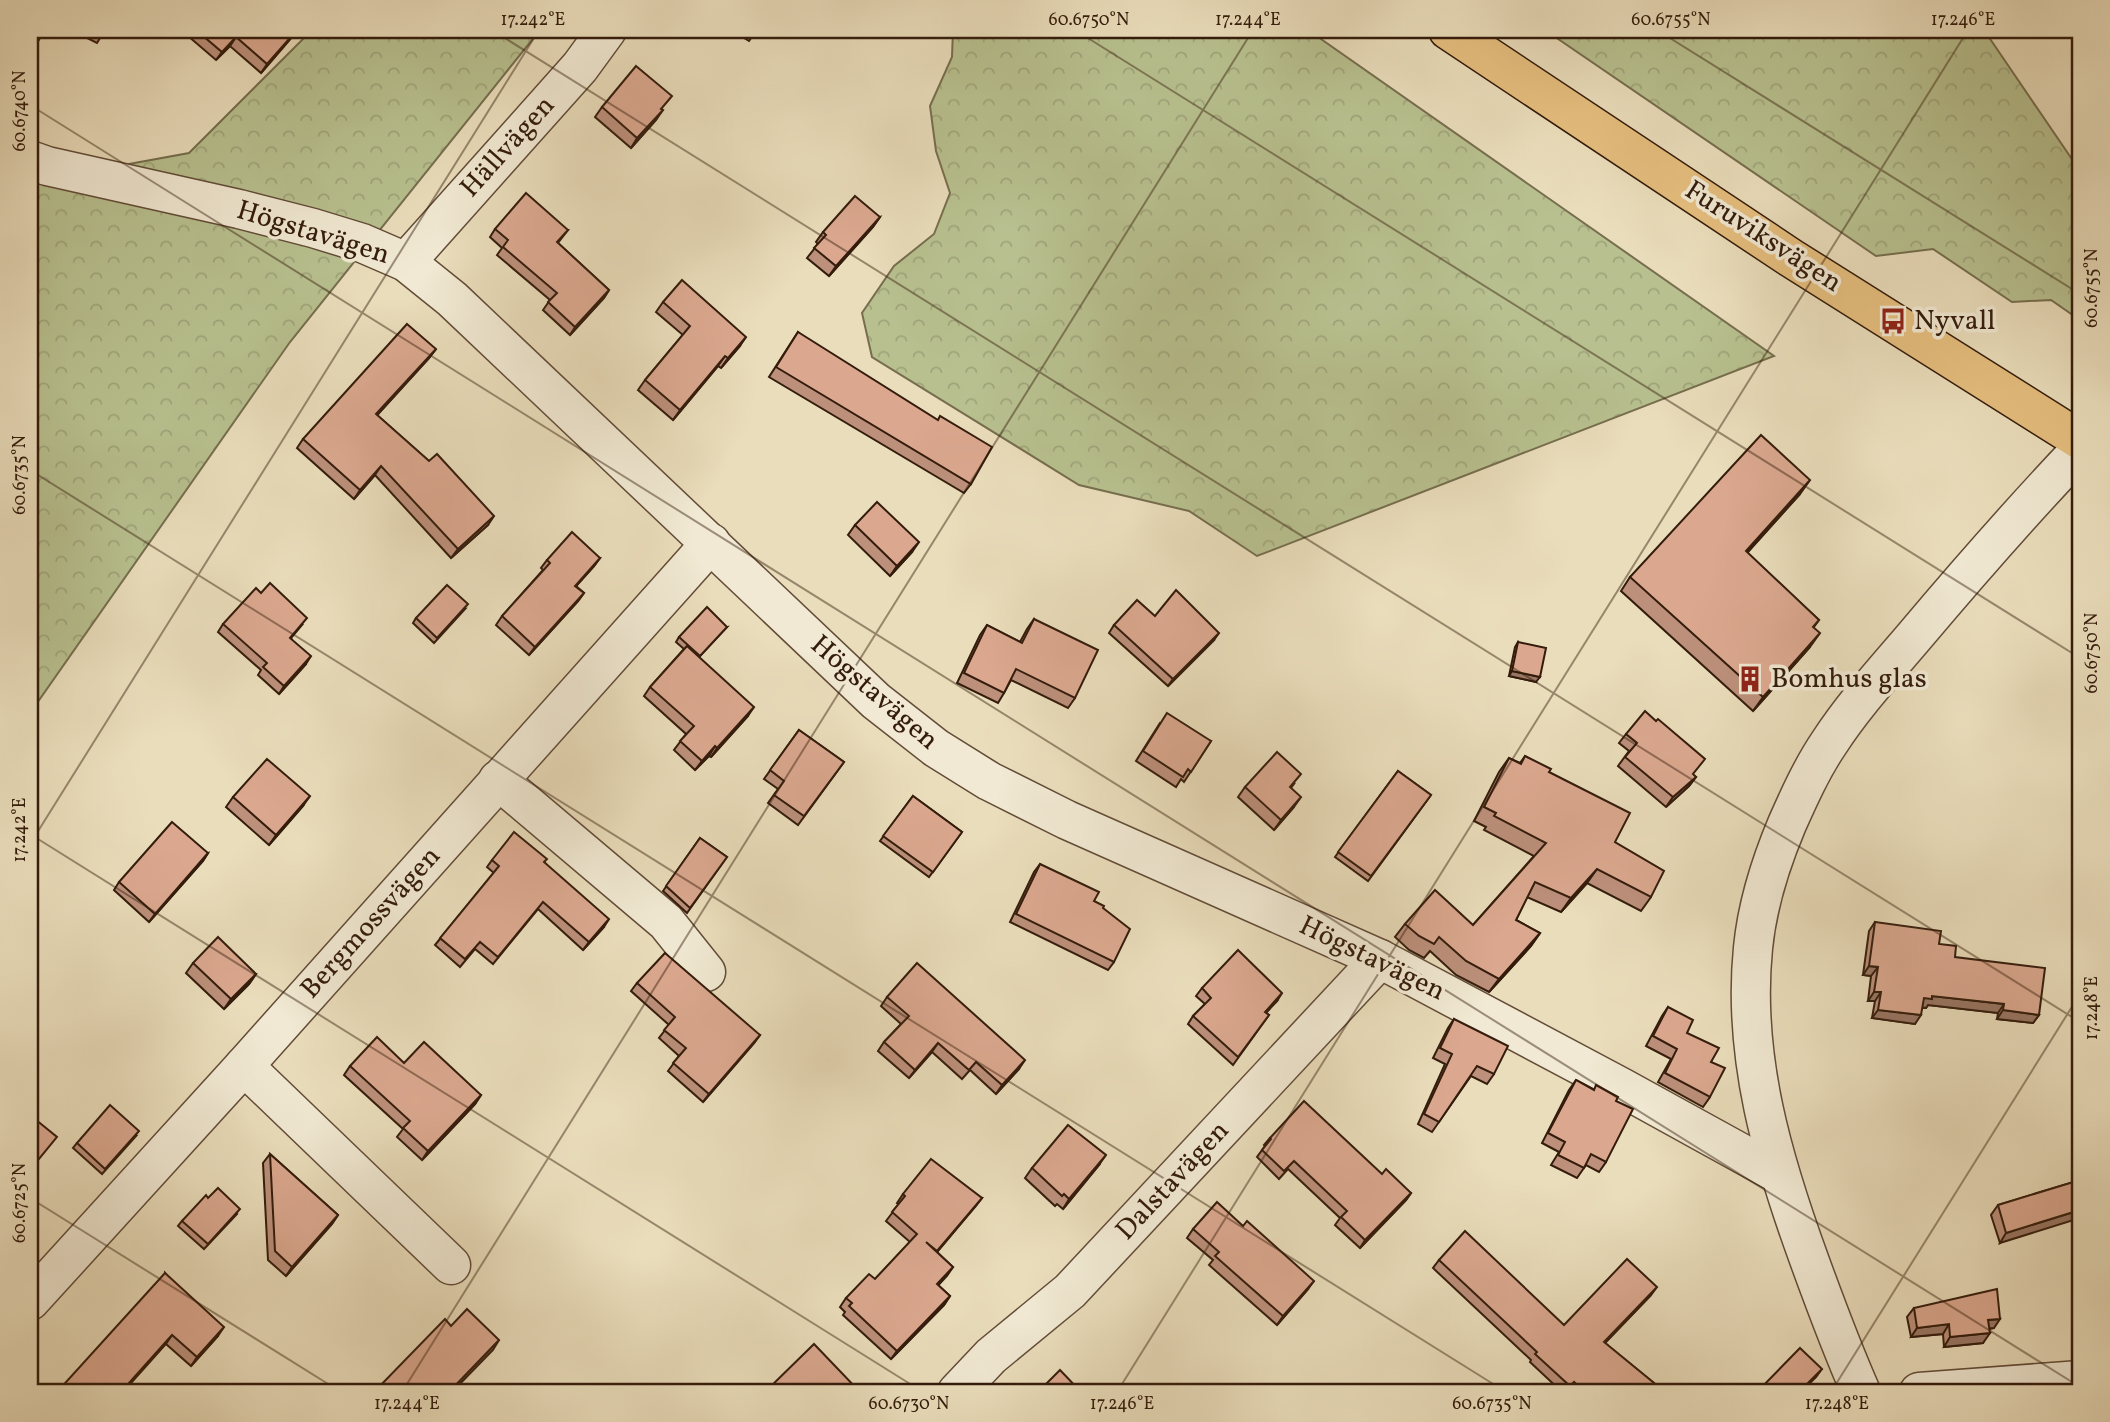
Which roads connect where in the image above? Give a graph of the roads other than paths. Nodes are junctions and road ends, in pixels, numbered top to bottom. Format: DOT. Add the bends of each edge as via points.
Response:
graph roads {
  1 [pos="607,30"];
  2 [pos="1448,30"];
  3 [pos="30,160"];
  4 [pos="406,261"];
  5 [pos="2080,440"];
  6 [pos="2080,450"];
  7 [pos="710,543"];
  8 [pos="498,780"];
  9 [pos="1380,959"];
  10 [pos="706,972"];
  11 [pos="244,1066"];
  12 [pos="1779,1174"];
  13 [pos="451,1265"];
  14 [pos="30,1301"];
  15 [pos="2080,1380"];
  16 [pos="957,1392"];
  17 [pos="1861,1392"];
  18 [pos="1919,1392"];
  1 -- 4 [label="street, Hällvägen" via="580,67"];
  2 -- 5 [label="main road, Furuviksvägen" via="1791,258"];
  3 -- 4 [label="street, Högstavägen" via="313,228"];
  4 -- 7 [label="street, Högstavägen"];
  6 -- 12 [label="street" via="1870,689 1828,744 1792,812 1765,891 1752,960 1757,1079"];
  7 -- 8 [label="street, Bergmossvägen"];
  7 -- 9 [label="street, Högstavägen" via="876,701 968,768 1067,820"];
  8 -- 10 [label="street" via="666,922"];
  8 -- 11 [label="street, Bergmossvägen"];
  9 -- 12 [label="street, Högstavägen"];
  9 -- 16 [label="street, Dalstavägen" via="1070,1291 991,1356"];
  11 -- 13 [label="street"];
  11 -- 14 [label="street, Bergmossvägen"];
  12 -- 17 [label="street"];
  15 -- 18 [label="street"];
}
